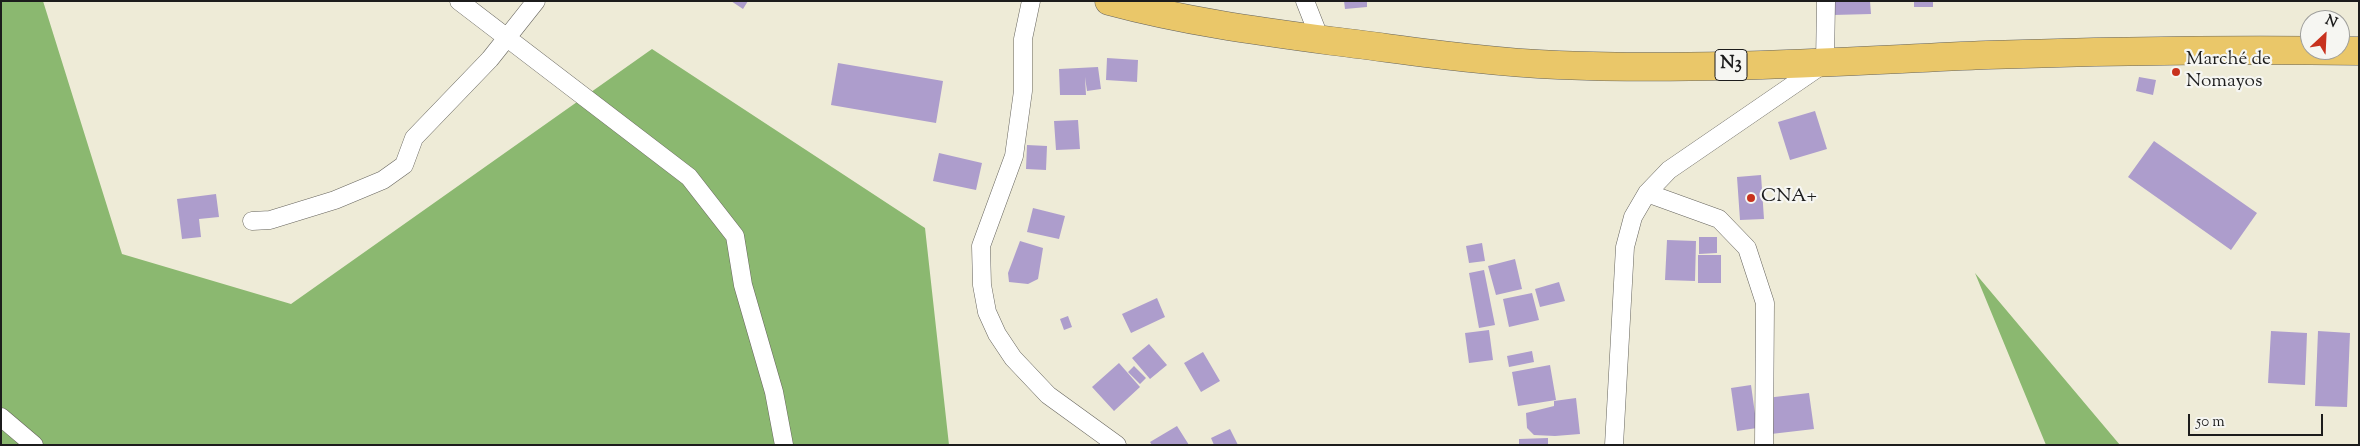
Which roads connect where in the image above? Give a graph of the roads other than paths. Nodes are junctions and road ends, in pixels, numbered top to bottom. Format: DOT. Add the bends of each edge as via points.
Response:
graph roads {
  1 [pos="459,1"];
  2 [pos="536,1"];
  3 [pos="1031,1"];
  4 [pos="1109,1"];
  5 [pos="1306,1"];
  6 [pos="1826,1"];
  7 [pos="506,38"];
  8 [pos="1320,39"];
  9 [pos="2359,51"];
  10 [pos="1825,63"];
  11 [pos="1647,193"];
  12 [pos="252,221"];
  13 [pos="1,417"];
  14 [pos="34,445"];
  15 [pos="784,445"];
  16 [pos="1118,445"];
  17 [pos="1614,445"];
  18 [pos="1764,445"];
  1 -- 7 [label="street"];
  2 -- 7 [label="street"];
  3 -- 16 [label="street" via="1023,39 1023,91 1014,156 981,246 982,285 987,312 996,334 1013,358 1048,395"];
  4 -- 8 [label="highway, N3" via="1199,22"];
  5 -- 8 [label="street"];
  6 -- 10 [label="street"];
  7 -- 12 [label="street" via="414,138 404,165 383,180 335,200 270,220"];
  7 -- 15 [label="street" via="689,177 735,236 743,285 774,392"];
  8 -- 10 [label="highway, N3" via="1482,60 1557,65"];
  9 -- 10 [label="highway, N3" via="2037,54"];
  10 -- 11 [label="street" via="1669,170"];
  11 -- 17 [label="street" via="1633,216 1625,247"];
  11 -- 18 [label="street" via="1719,219 1748,248 1766,302"];
  13 -- 14 [label="street"];
}
